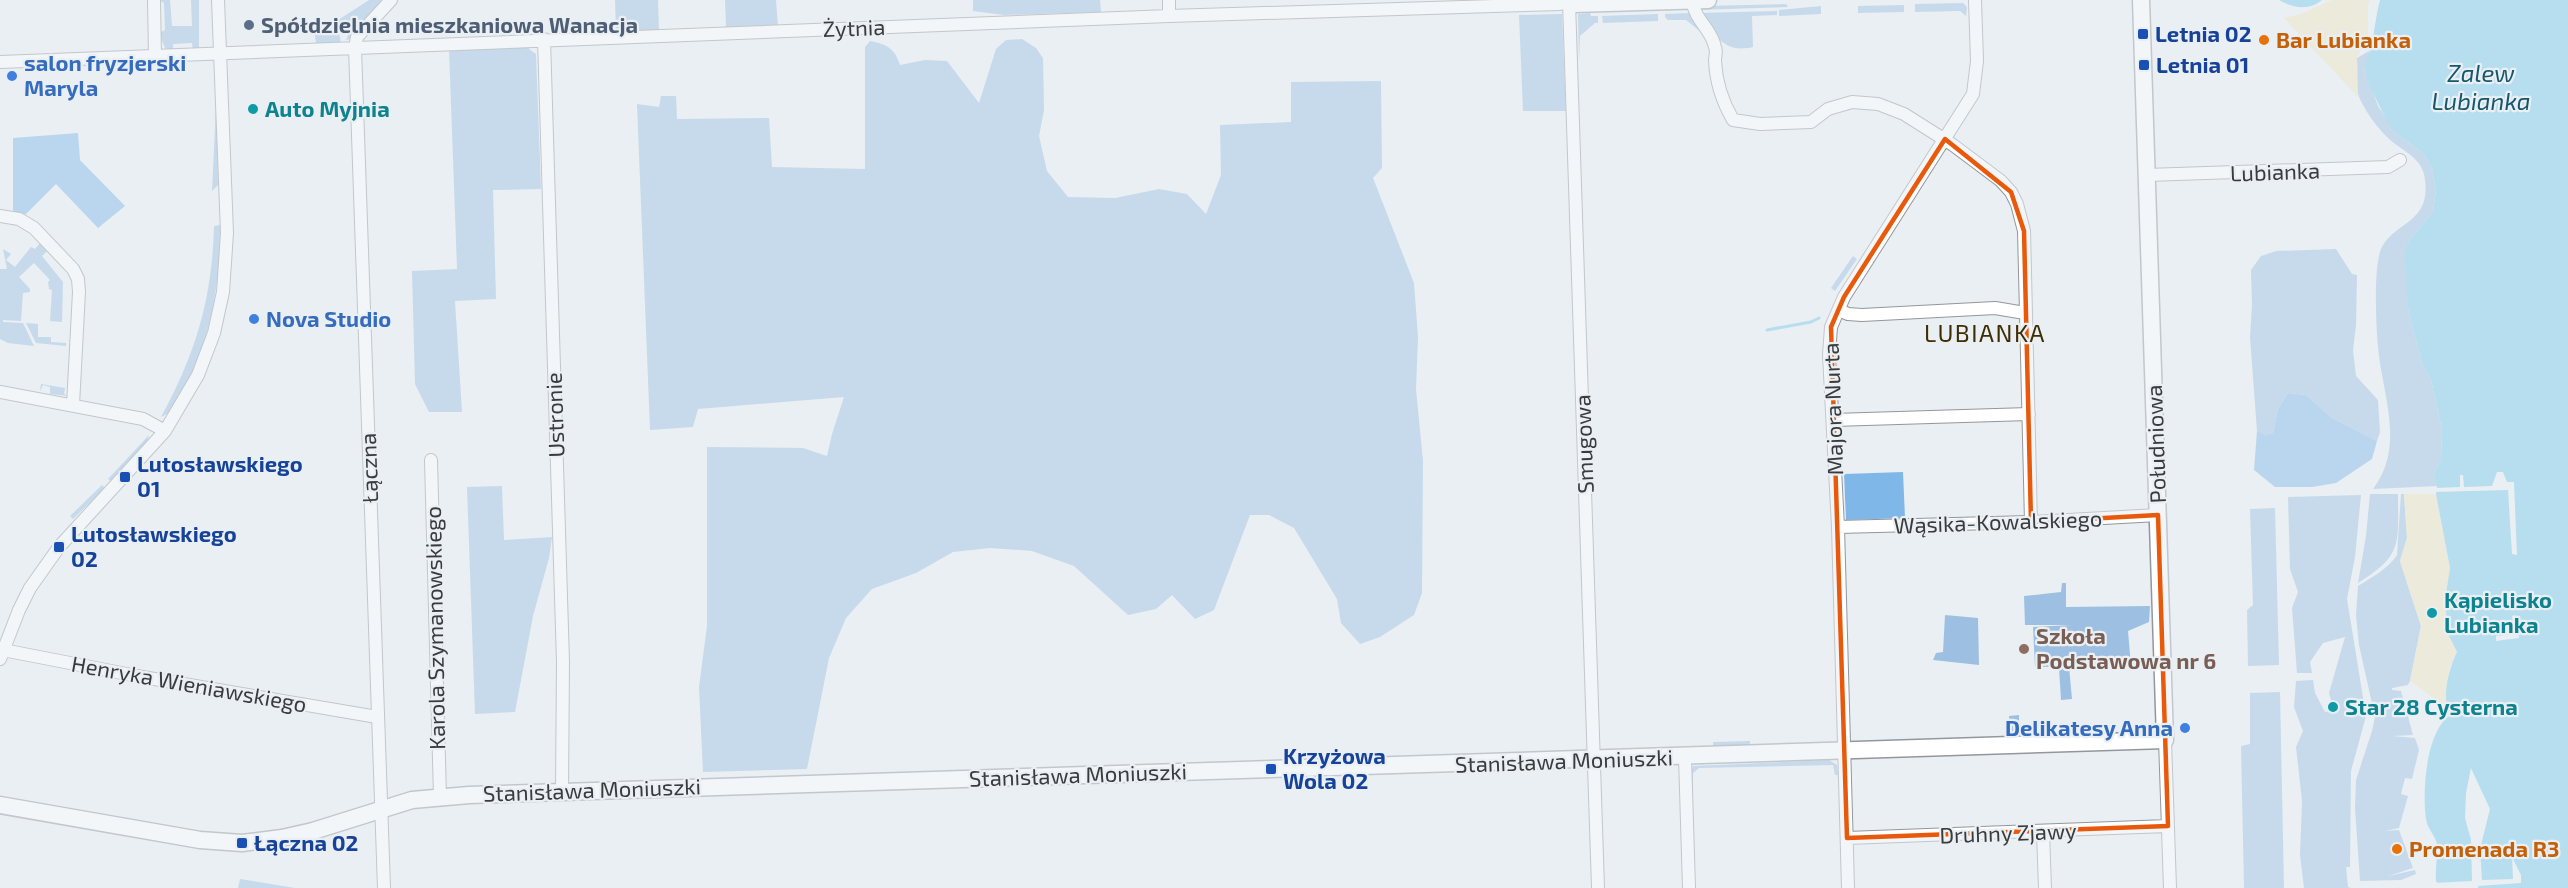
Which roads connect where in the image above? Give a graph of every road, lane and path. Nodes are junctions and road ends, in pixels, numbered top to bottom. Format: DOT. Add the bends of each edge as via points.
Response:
graph roads {
  1 [pos="154,0"];
  2 [pos="218,0"];
  3 [pos="391,0"];
  4 [pos="1169,0"];
  5 [pos="1692,0"];
  6 [pos="1708,0"];
  7 [pos="1975,0"];
  8 [pos="2141,0"];
  9 [pos="1569,1"];
  10 [pos="1169,16"];
  11 [pos="544,39"];
  12 [pos="355,48"];
  13 [pos="219,55"];
  14 [pos="155,57"];
  15 [pos="0,62"];
  16 [pos="1945,140"];
  17 [pos="2400,160"];
  18 [pos="2147,175"];
  19 [pos="0,216"];
  20 [pos="1839,310"];
  21 [pos="2025,313"];
  22 [pos="0,392"];
  23 [pos="73,405"];
  24 [pos="2029,414"];
  25 [pos="1833,420"];
  26 [pos="165,431"];
  27 [pos="431,459"];
  28 [pos="2158,515"];
  29 [pos="2031,522"];
  30 [pos="1838,527"];
  31 [pos="1,654"];
  32 [pos="376,717"];
  33 [pos="2165,740"];
  34 [pos="1845,750"];
  35 [pos="1685,757"];
  36 [pos="1593,760"];
  37 [pos="562,791"];
  38 [pos="440,797"];
  39 [pos="0,805"];
  40 [pos="381,808"];
  41 [pos="2168,826"];
  42 [pos="2043,832"];
  43 [pos="1847,838"];
  44 [pos="384,888"];
  45 [pos="1598,888"];
  46 [pos="1689,888"];
  47 [pos="1848,888"];
  48 [pos="2045,888"];
  49 [pos="2170,888"];
  1 -- 14 [label="street"];
  2 -- 13 [label="street"];
  3 -- 12 [label="street" via="357,37"];
  4 -- 10 [label="street"];
  5 -- 6 [label="street, Żytnia"];
  5 -- 9 [label="street, Żytnia" via="1575,4"];
  5 -- 16 [label="street" via="1696,17 1716,48 1720,98 1733,120 1760,124 1811,122 1828,108 1852,102 1904,114"];
  7 -- 16 [label="street, Majora Nurta" via="1977,61 1973,94"];
  8 -- 18 [label="street, Południowa"];
  9 -- 10 [label="street, Żytnia"];
  9 -- 36 [label="street, Smugowa"];
  10 -- 11 [label="street, Żytnia"];
  11 -- 12 [label="street, Żytnia"];
  11 -- 37 [label="street, Ustronie" via="563,662"];
  12 -- 13 [label="street, Żytnia"];
  12 -- 32 [label="street, Łączna"];
  13 -- 14 [label="street, Żytnia"];
  13 -- 26 [label="street" via="226,233 223,292 214,333 198,375"];
  14 -- 15 [label="street, Żytnia"];
  16 -- 20 [label="street, Majora Nurta"];
  16 -- 21 [label="street" via="2001,181 2017,204 2024,231"];
  17 -- 18 [label="street, Lubianka" via="2388,167"];
  18 -- 28 [label="street, Południowa"];
  19 -- 23 [label="street" via="19,219 34,228 77,276"];
  20 -- 21 [label="street" via="1862,315 1995,308"];
  20 -- 25 [label="street, Majora Nurta" via="1831,327 1829,355"];
  21 -- 24 [label="street"];
  22 -- 23 [label="street"];
  23 -- 26 [label="street" via="143,419"];
  24 -- 25 [label="street"];
  24 -- 29 [label="street"];
  25 -- 30 [label="street, Majora Nurta"];
  26 -- 31 [label="street" via="44,567 19,610"];
  27 -- 38 [label="street, Karola Szymanowskiego"];
  28 -- 29 [label="street, Wąsika-Kowalskiego"];
  28 -- 33 [label="street, Południowa"];
  29 -- 30 [label="street, Wąsika-Kowalskiego"];
  30 -- 34 [label="street, Majora Nurta"];
  31 -- 32 [label="street, Henryka Wieniawskiego"];
  32 -- 40 [label="street, Łączna"];
  33 -- 34 [label="street, Stanisława Moniuszki"];
  33 -- 41 [label="street, Południowa"];
  34 -- 35 [label="street, Stanisława Moniuszki"];
  34 -- 43 [label="street, Majora Nurta"];
  35 -- 36 [label="street, Stanisława Moniuszki"];
  35 -- 46 [label="street"];
  36 -- 37 [label="street, Stanisława Moniuszki"];
  36 -- 45 [label="street, Smugowa"];
  37 -- 38 [label="street, Stanisława Moniuszki"];
  38 -- 40 [label="street, Stanisława Moniuszki"];
  39 -- 40 [label="street, Stanisława Moniuszki" via="200,840 242,843 313,831"];
  40 -- 44 [label="street, Łączna"];
  41 -- 42 [label="street, Druhny Zjawy"];
  41 -- 49 [label="street, Południowa"];
  42 -- 43 [label="street, Druhny Zjawy"];
  42 -- 48 [label="street"];
  43 -- 47 [label="street, Majora Nurta"];
}
